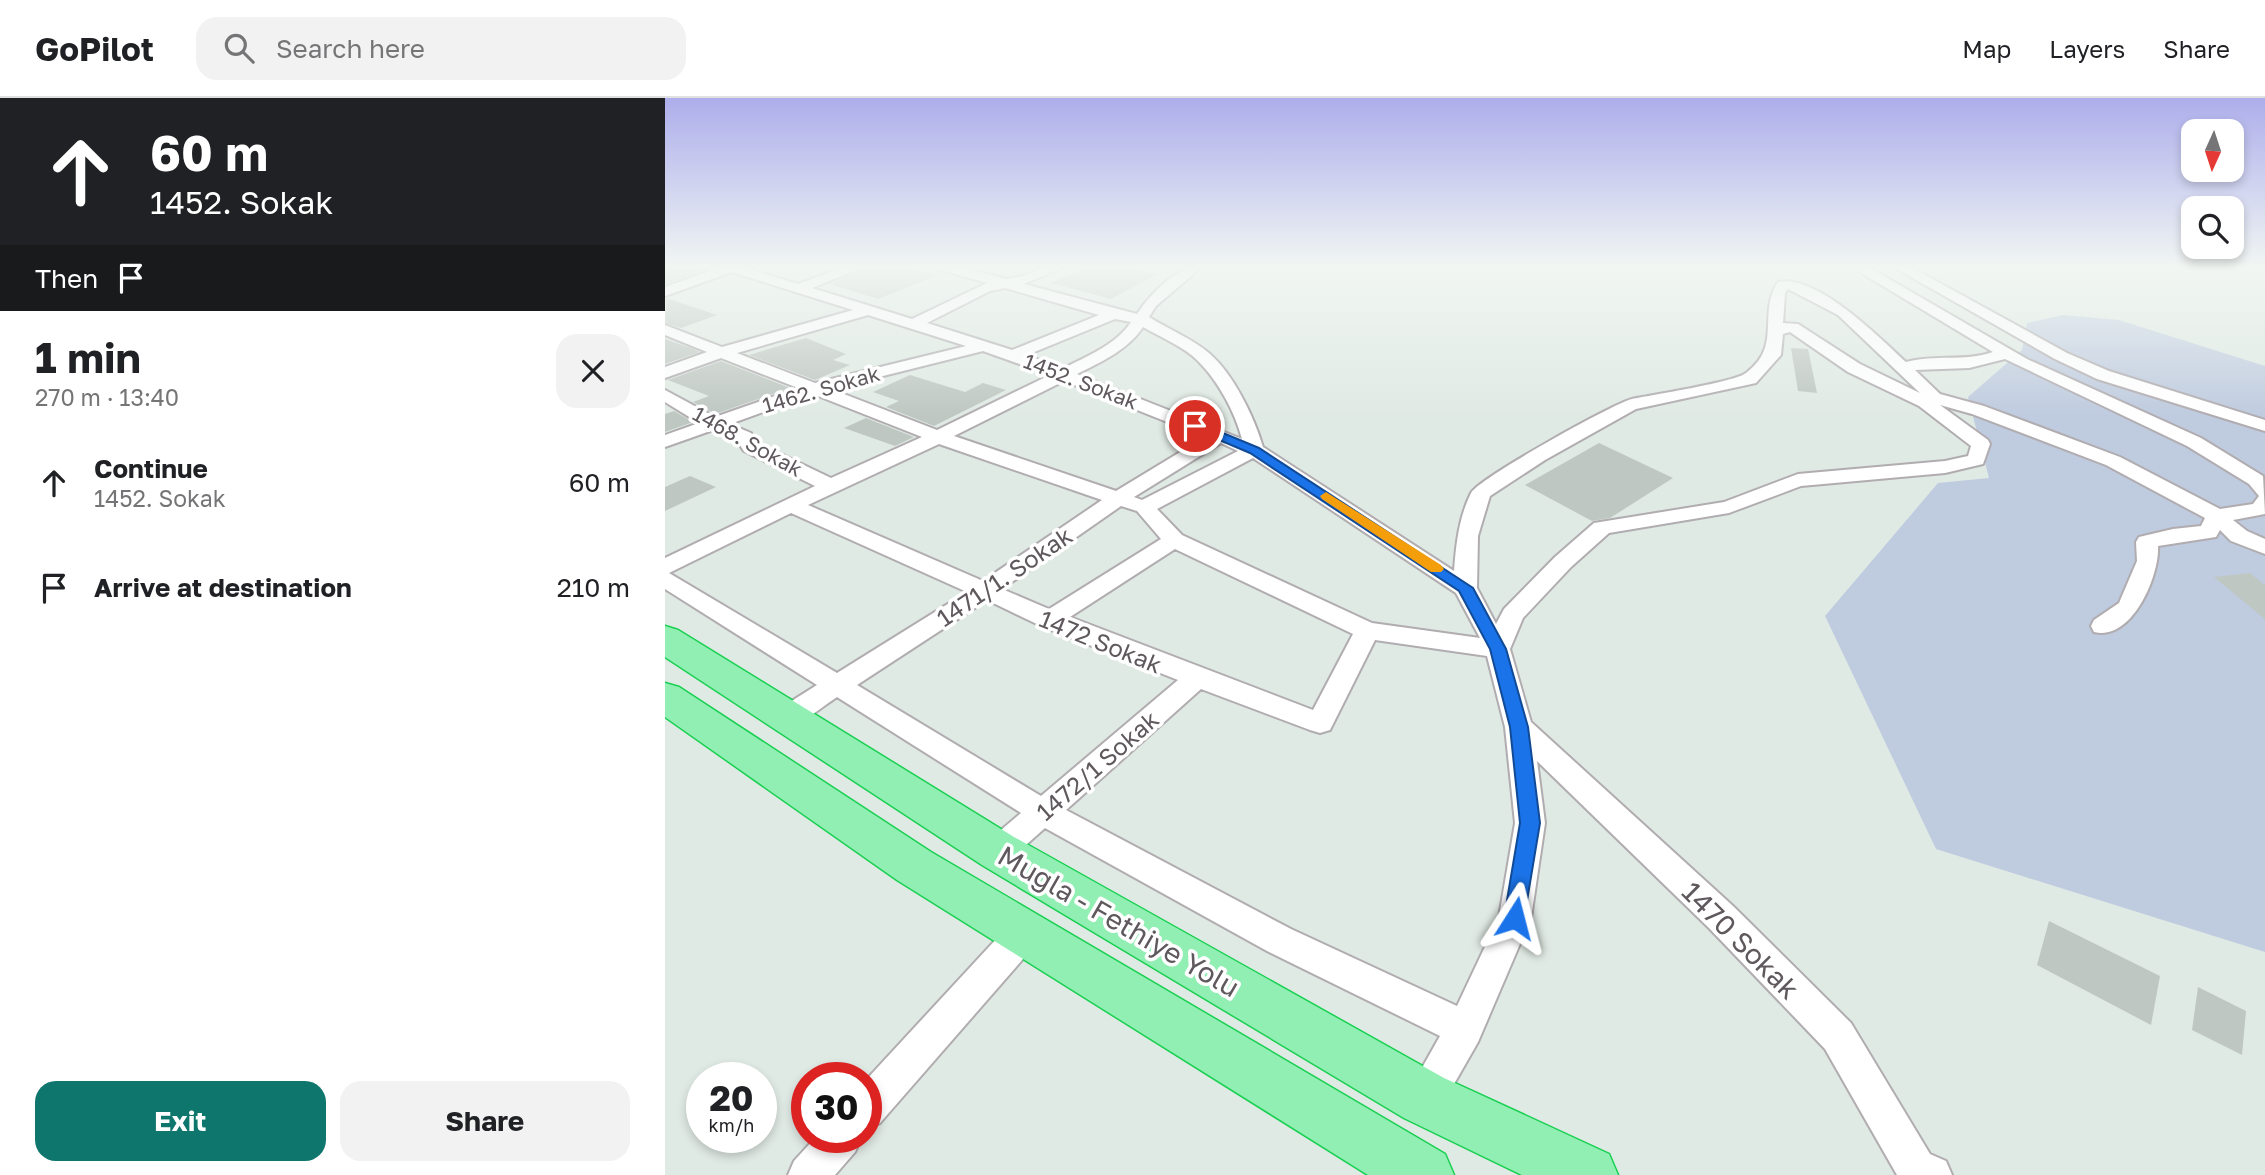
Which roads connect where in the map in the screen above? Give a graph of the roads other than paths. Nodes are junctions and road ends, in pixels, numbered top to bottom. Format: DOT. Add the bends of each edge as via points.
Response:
graph roads {
  1 [pos="854,315"];
  2 [pos="878,315"];
  3 [pos="931,315"];
  4 [pos="1111,315"];
  5 [pos="1121,315"];
  6 [pos="1143,315"];
  7 [pos="1776,315"];
  8 [pos="1846,315"];
  9 [pos="1939,315"];
  10 [pos="1988,315"];
  11 [pos="1140,319"];
  12 [pos="912,325"];
  13 [pos="665,330"];
  14 [pos="1775,332"];
  15 [pos="981,347"];
  16 [pos="722,352"];
  17 [pos="2004,354"];
  18 [pos="1013,355"];
  19 [pos="1903,369"];
  20 [pos="665,373"];
  21 [pos="1067,374"];
  22 [pos="814,388"];
  23 [pos="665,395"];
  24 [pos="1931,400"];
  25 [pos="712,423"];
  26 [pos="2265,426"];
  27 [pos="1220,436"];
  28 [pos="938,437"];
  29 [pos="665,441"];
  30 [pos="1254,450"];
  31 [pos="831,486"];
  32 [pos="2265,492"];
  33 [pos="1117,499"];
  34 [pos="2265,501"];
  35 [pos="792,506"];
  36 [pos="1144,507"];
  37 [pos="2217,516"];
  38 [pos="1174,540"];
  39 [pos="2265,547"];
  40 [pos="665,567"];
  41 [pos="665,579"];
  42 [pos="1465,588"];
  43 [pos="983,592"];
  44 [pos="1049,620"];
  45 [pos="2103,625"];
  46 [pos="1367,631"];
  47 [pos="665,639"];
  48 [pos="1498,649"];
  49 [pos="1196,679"];
  50 [pos="835,686"];
  51 [pos="665,697"];
  52 [pos="788,716"];
  53 [pos="1519,727"];
  54 [pos="1043,812"];
  55 [pos="998,851"];
  56 [pos="1024,933"];
  57 [pos="1465,1029"];
  58 [pos="882,1091"];
  59 [pos="1424,1098"];
  60 [pos="828,1153"];
  61 [pos="1412,1172"];
  62 [pos="808,1175"];
  63 [pos="1588,1175"];
  64 [pos="1932,1175"];
  1 -- 16 [label="street"];
  2 -- 12 [label="street, 1452. Sokak"];
  3 -- 12 [label="street"];
  4 -- 18 [label="street"];
  5 -- 11 [label="street"];
  6 -- 11 [label="street"];
  7 -- 14 [label="street"];
  8 -- 19 [label="street"];
  9 -- 17 [label="street"];
  10 -- 26 [label="street" via="2092,370"];
  11 -- 21 [label="street" via="1119,344"];
  11 -- 30 [label="street" via="1204,357 1247,424"];
  12 -- 15 [label="street, 1452. Sokak"];
  13 -- 16 [label="street"];
  14 -- 24 [label="street" via="1793,327 1854,368"];
  14 -- 42 [label="street" via="1773,355 1750,379 1630,405 1481,493 1467,536"];
  15 -- 18 [label="street, 1452. Sokak"];
  15 -- 22 [label="street, 1462. Sokak"];
  16 -- 20 [label="street"];
  16 -- 22 [label="street"];
  17 -- 19 [label="street" via="1956,364 1913,363"];
  17 -- 32 [label="street" via="2194,442 2256,480"];
  18 -- 21 [label="street, 1452. Sokak"];
  19 -- 24 [label="street"];
  21 -- 27 [label="street, 1452. Sokak"];
  21 -- 28 [label="street"];
  22 -- 25 [label="street, 1462. Sokak"];
  22 -- 28 [label="street"];
  23 -- 25 [label="street, 1468. Sokak"];
  24 -- 37 [label="street" via="1978,410 2113,461"];
  24 -- 48 [label="street" via="1981,444 1976,460 1798,480 1729,507 1602,528 1512,615"];
  25 -- 29 [label="street, 1462. Sokak"];
  25 -- 31 [label="street, 1468. Sokak"];
  27 -- 30 [label="street, 1452. Sokak"];
  27 -- 33 [label="street, 1471/1. Sokak"];
  28 -- 31 [label="street"];
  28 -- 33 [label="street"];
  30 -- 36 [label="street"];
  30 -- 42 [label="street, 1452. Sokak"];
  31 -- 35 [label="street"];
  33 -- 36 [label="street"];
  33 -- 43 [label="street, 1471/1. Sokak"];
  34 -- 37 [label="street" via="2260,509"];
  35 -- 40 [label="street"];
  35 -- 43 [label="street, 1472 Sokak"];
  36 -- 38 [label="street"];
  37 -- 39 [label="street" via="2239,536"];
  37 -- 45 [label="street" via="2208,532 2147,542 2148,561 2129,607"];
  38 -- 44 [label="street"];
  38 -- 46 [label="street"];
  41 -- 50 [label="street"];
  42 -- 48 [label="street, 1452. Sokak"];
  43 -- 44 [label="street, 1472 Sokak"];
  43 -- 50 [label="street, 1471/1. Sokak"];
  44 -- 49 [label="street, 1472 Sokak"];
  46 -- 48 [label="street"];
  46 -- 49 [label="street, 1472 Sokak" via="1320,723"];
  47 -- 52 [label="highway, Muğla - Fethiye Yolu"];
  48 -- 53 [label="street, 1452. Sokak"];
  49 -- 54 [label="street, 1472/1 Sokak"];
  50 -- 52 [label="street, 1471/1. Sokak"];
  50 -- 54 [label="street"];
  51 -- 56 [label="highway" via="914,866"];
  52 -- 55 [label="highway, Muğla - Fethiye Yolu"];
  53 -- 57 [label="street, 1452. Sokak" via="1530,823 1515,918"];
  53 -- 64 [label="street, 1470 Sokak" via="1721,917 1838,1036 1916,1169"];
  54 -- 55 [label="street, 1472/1 Sokak"];
  54 -- 57 [label="street" via="1279,940"];
  55 -- 59 [label="highway, Muğla - Fethiye Yolu"];
  56 -- 58 [label="street"];
  56 -- 61 [label="highway"];
  57 -- 59 [label="street, 1452. Sokak"];
  59 -- 63 [label="highway, Muğla - Fethiye Yolu"];
  60 -- 62 [label="street"];
}
